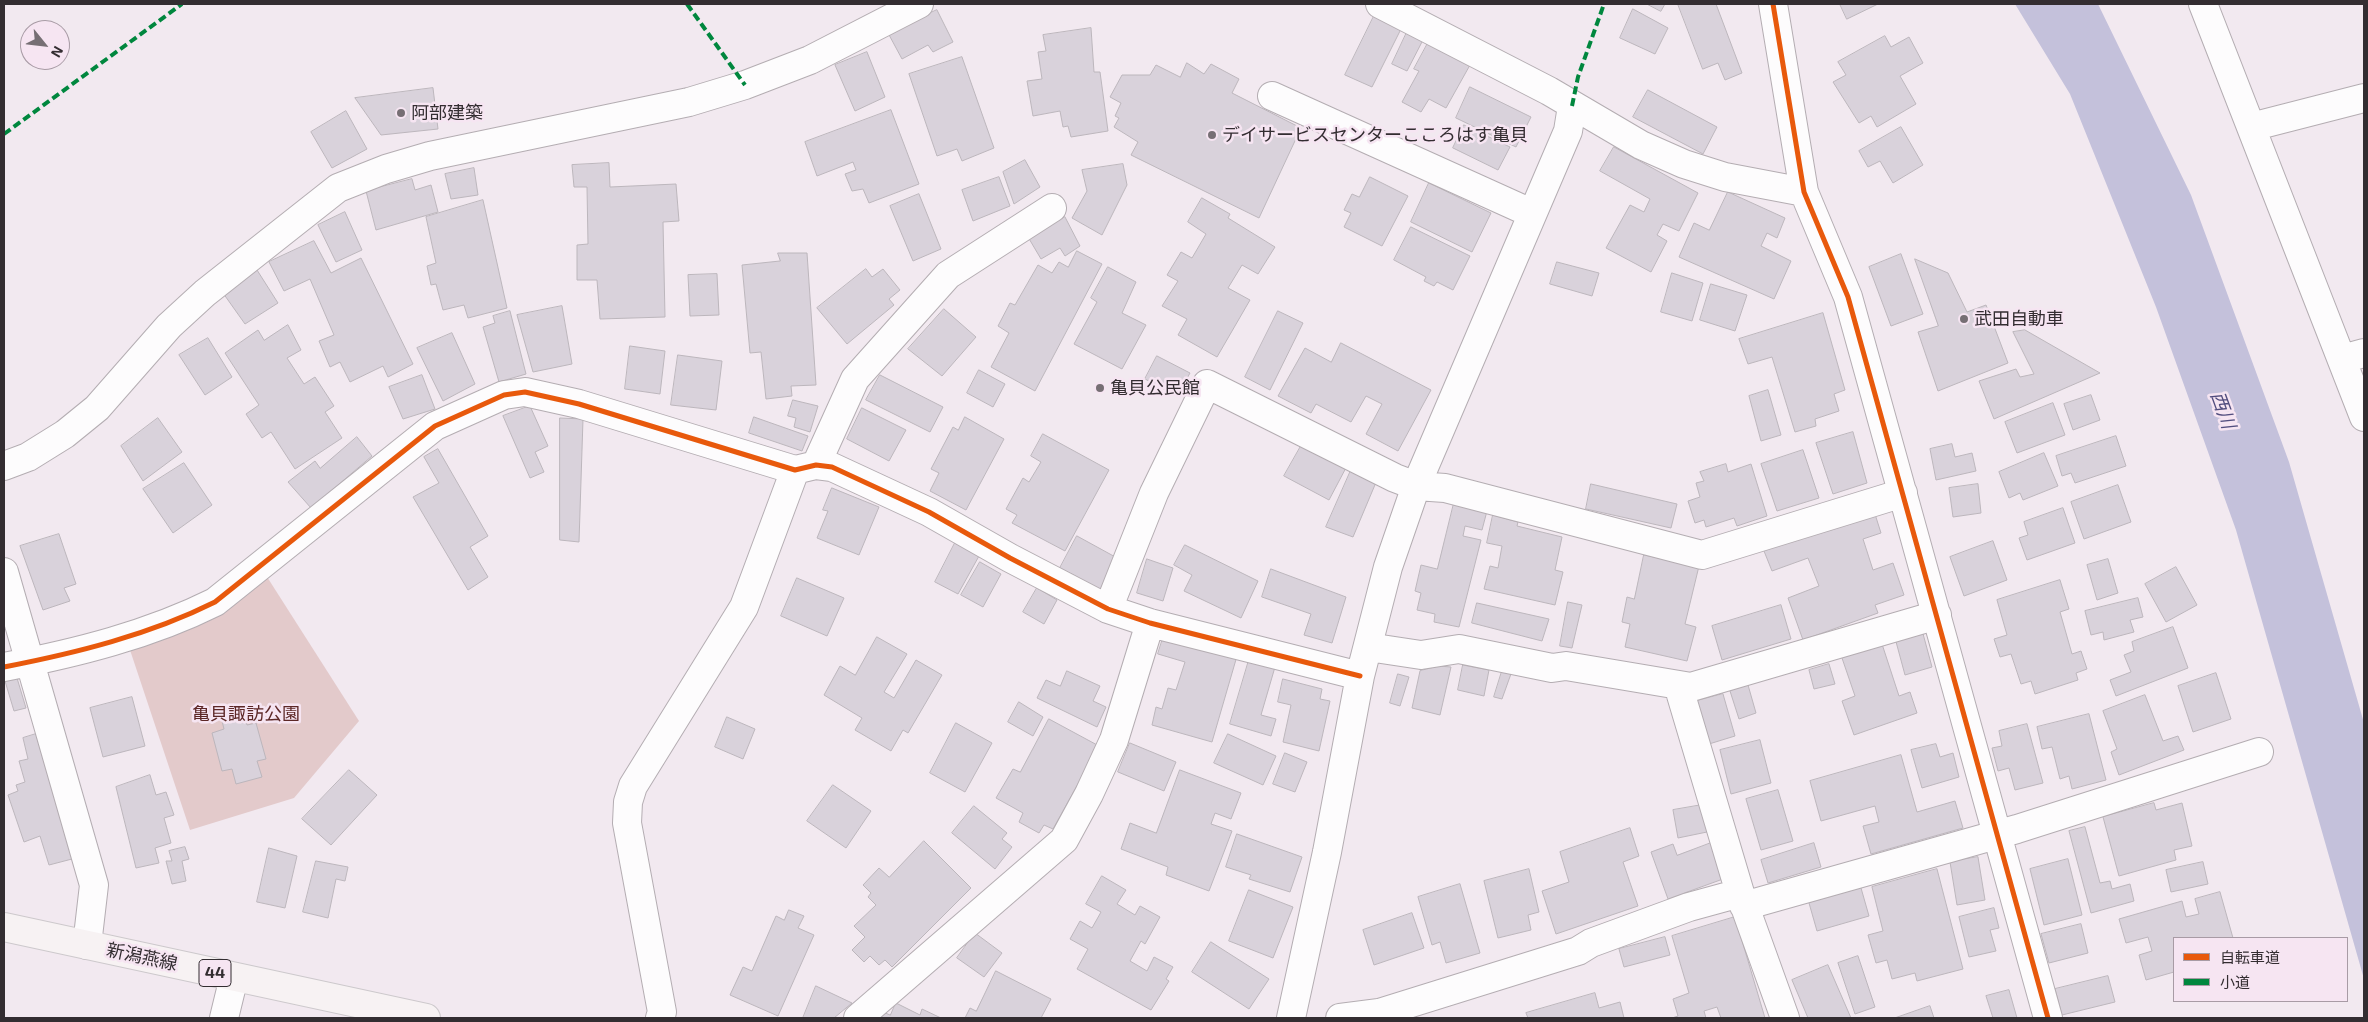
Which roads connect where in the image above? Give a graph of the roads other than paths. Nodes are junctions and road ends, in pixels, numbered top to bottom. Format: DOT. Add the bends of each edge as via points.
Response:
graph roads {
  1 [pos="919,4"];
  2 [pos="1380,4"];
  3 [pos="1773,4"];
  4 [pos="2203,4"];
  5 [pos="1272,96"];
  6 [pos="2364,98"];
  7 [pos="1572,106"];
  8 [pos="2251,127"];
  9 [pos="1804,192"];
  10 [pos="1052,208"];
  11 [pos="1531,213"];
  12 [pos="2353,356"];
  13 [pos="2364,417"];
  14 [pos="4,466"];
  15 [pos="805,467"];
  16 [pos="1416,486"];
  17 [pos="1903,493"];
  18 [pos="4,572"];
  19 [pos="1108,609"];
  20 [pos="1937,615"];
  21 [pos="1150,623"];
  22 [pos="1368,647"];
  23 [pos="32,662"];
  24 [pos="4,667"];
  25 [pos="1360,676"];
  26 [pos="1678,685"];
  27 [pos="2259,752"];
  28 [pos="1997,834"];
  29 [pos="1742,900"];
  30 [pos="4,927"];
  31 [pos="87,945"];
  32 [pos="234,977"];
  33 [pos="224,1018"];
  34 [pos="426,1018"];
  35 [pos="660,1018"];
  36 [pos="858,1018"];
  37 [pos="1291,1018"];
  38 [pos="1340,1018"];
  39 [pos="1785,1018"];
  40 [pos="2048,1018"];
  1 -- 14 [label="street" via="810,60 745,85 690,102 430,156 338,188 198,299 169,326 97,408 36,453"];
  2 -- 7 [label="street"];
  3 -- 9 [label="street"];
  4 -- 8 [label="street"];
  5 -- 11 [label="street"];
  6 -- 8 [label="street"];
  7 -- 9 [label="street" via="1641,145 1684,164 1724,177"];
  7 -- 11 [label="street" via="1568,131"];
  8 -- 12 [label="street"];
  9 -- 17 [label="street" via="1848,297"];
  10 -- 15 [label="street" via="948,275 855,379"];
  11 -- 16 [label="street"];
  12 -- 13 [label="street"];
  15 -- 19 [label="street" via="832,467 929,512"];
  15 -- 23 [label="street" via="579,404 526,392 504,395 435,426 215,602 121,639"];
  15 -- 35 [label="street" via="744,607 633,786 628,802 627,824 662,1012"];
  16 -- 17 [label="street" via="1445,488 1702,555"];
  16 -- 19 [label="street" via="1207,384 1154,493"];
  16 -- 22 [label="street" via="1388,567"];
  17 -- 20 [label="street"];
  18 -- 23 [label="street"];
  19 -- 21 [label="street"];
  20 -- 26 [label="street" via="1691,687"];
  20 -- 28 [label="street"];
  21 -- 25 [label="street"];
  21 -- 36 [label="street" via="1114,740 1064,840"];
  22 -- 25 [label="street"];
  22 -- 26 [label="street" via="1421,655 1459,649 1552,668 1566,666"];
  23 -- 24 [label="street"];
  23 -- 31 [label="street" via="94,885"];
  25 -- 37 [label="street"];
  26 -- 29 [label="street"];
  27 -- 28 [label="street"];
  28 -- 29 [label="street"];
  28 -- 40 [label="street"];
  29 -- 38 [label="street" via="1689,907 1591,942 1578,951 1379,1013"];
  29 -- 39 [label="street"];
  30 -- 31 [label="main road, 新潟燕線 / 44"];
  31 -- 32 [label="main road, 新潟燕線 / 44"];
  32 -- 33 [label="street"];
  32 -- 34 [label="main road, 新潟燕線 / 44"];
}
